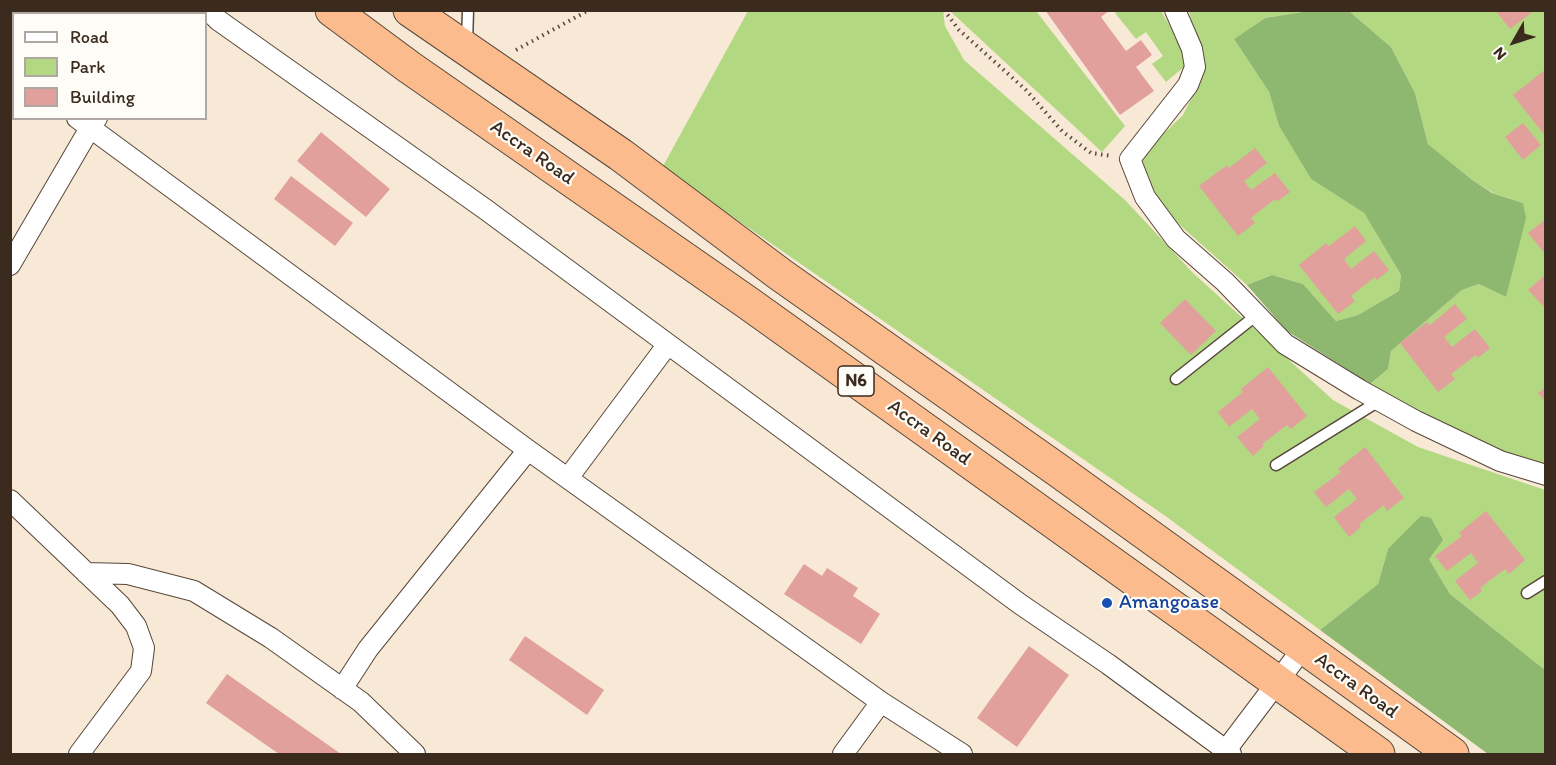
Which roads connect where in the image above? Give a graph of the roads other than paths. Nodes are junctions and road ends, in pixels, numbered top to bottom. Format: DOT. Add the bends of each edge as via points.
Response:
graph roads {
  1 [pos="208,10"];
  2 [pos="332,10"];
  3 [pos="410,10"];
  4 [pos="468,10"];
  5 [pos="1175,10"];
  6 [pos="478,57"];
  7 [pos="88,122"];
  8 [pos="10,266"];
  9 [pos="1258,314"];
  10 [pos="668,344"];
  11 [pos="1176,379"];
  12 [pos="1380,401"];
  13 [pos="528,450"];
  14 [pos="1276,465"];
  15 [pos="1545,475"];
  16 [pos="568,478"];
  17 [pos="10,500"];
  18 [pos="86,573"];
  19 [pos="1545,581"];
  20 [pos="1527,593"];
  21 [pos="1303,648"];
  22 [pos="1278,683"];
  23 [pos="342,689"];
  24 [pos="881,702"];
  25 [pos="1226,753"];
  26 [pos="79,754"];
  27 [pos="415,754"];
  28 [pos="843,754"];
  29 [pos="962,754"];
  30 [pos="1378,754"];
  31 [pos="1452,754"];
  1 -- 10 [label="street"];
  2 -- 22 [label="highway, Accra Road / N6"];
  3 -- 6 [label="highway, Accra Road / N6"];
  4 -- 6 [label="lane"];
  5 -- 9 [label="street" via="1192,49 1195,67 1188,85 1130,159 1145,197 1176,239"];
  6 -- 21 [label="highway, Accra Road / N6" via="621,155 781,275"];
  7 -- 8 [label="street"];
  7 -- 13 [label="street"];
  9 -- 11 [label="lane"];
  9 -- 12 [label="street" via="1285,344"];
  10 -- 16 [label="street"];
  10 -- 25 [label="street"];
  12 -- 14 [label="lane"];
  12 -- 15 [label="street" via="1500,461"];
  13 -- 16 [label="street"];
  13 -- 23 [label="street" via="368,649"];
  16 -- 24 [label="street"];
  17 -- 18 [label="street"];
  18 -- 23 [label="street" via="128,574 194,591 271,638"];
  18 -- 26 [label="street" via="120,605 136,626 144,648 141,671"];
  19 -- 20 [label="lane"];
  21 -- 22 [label="street"];
  21 -- 31 [label="highway, Accra Road / N6"];
  22 -- 25 [label="street"];
  22 -- 30 [label="highway, Accra Road / N6"];
  23 -- 27 [label="street"];
  24 -- 28 [label="street"];
  24 -- 29 [label="street"];
}
